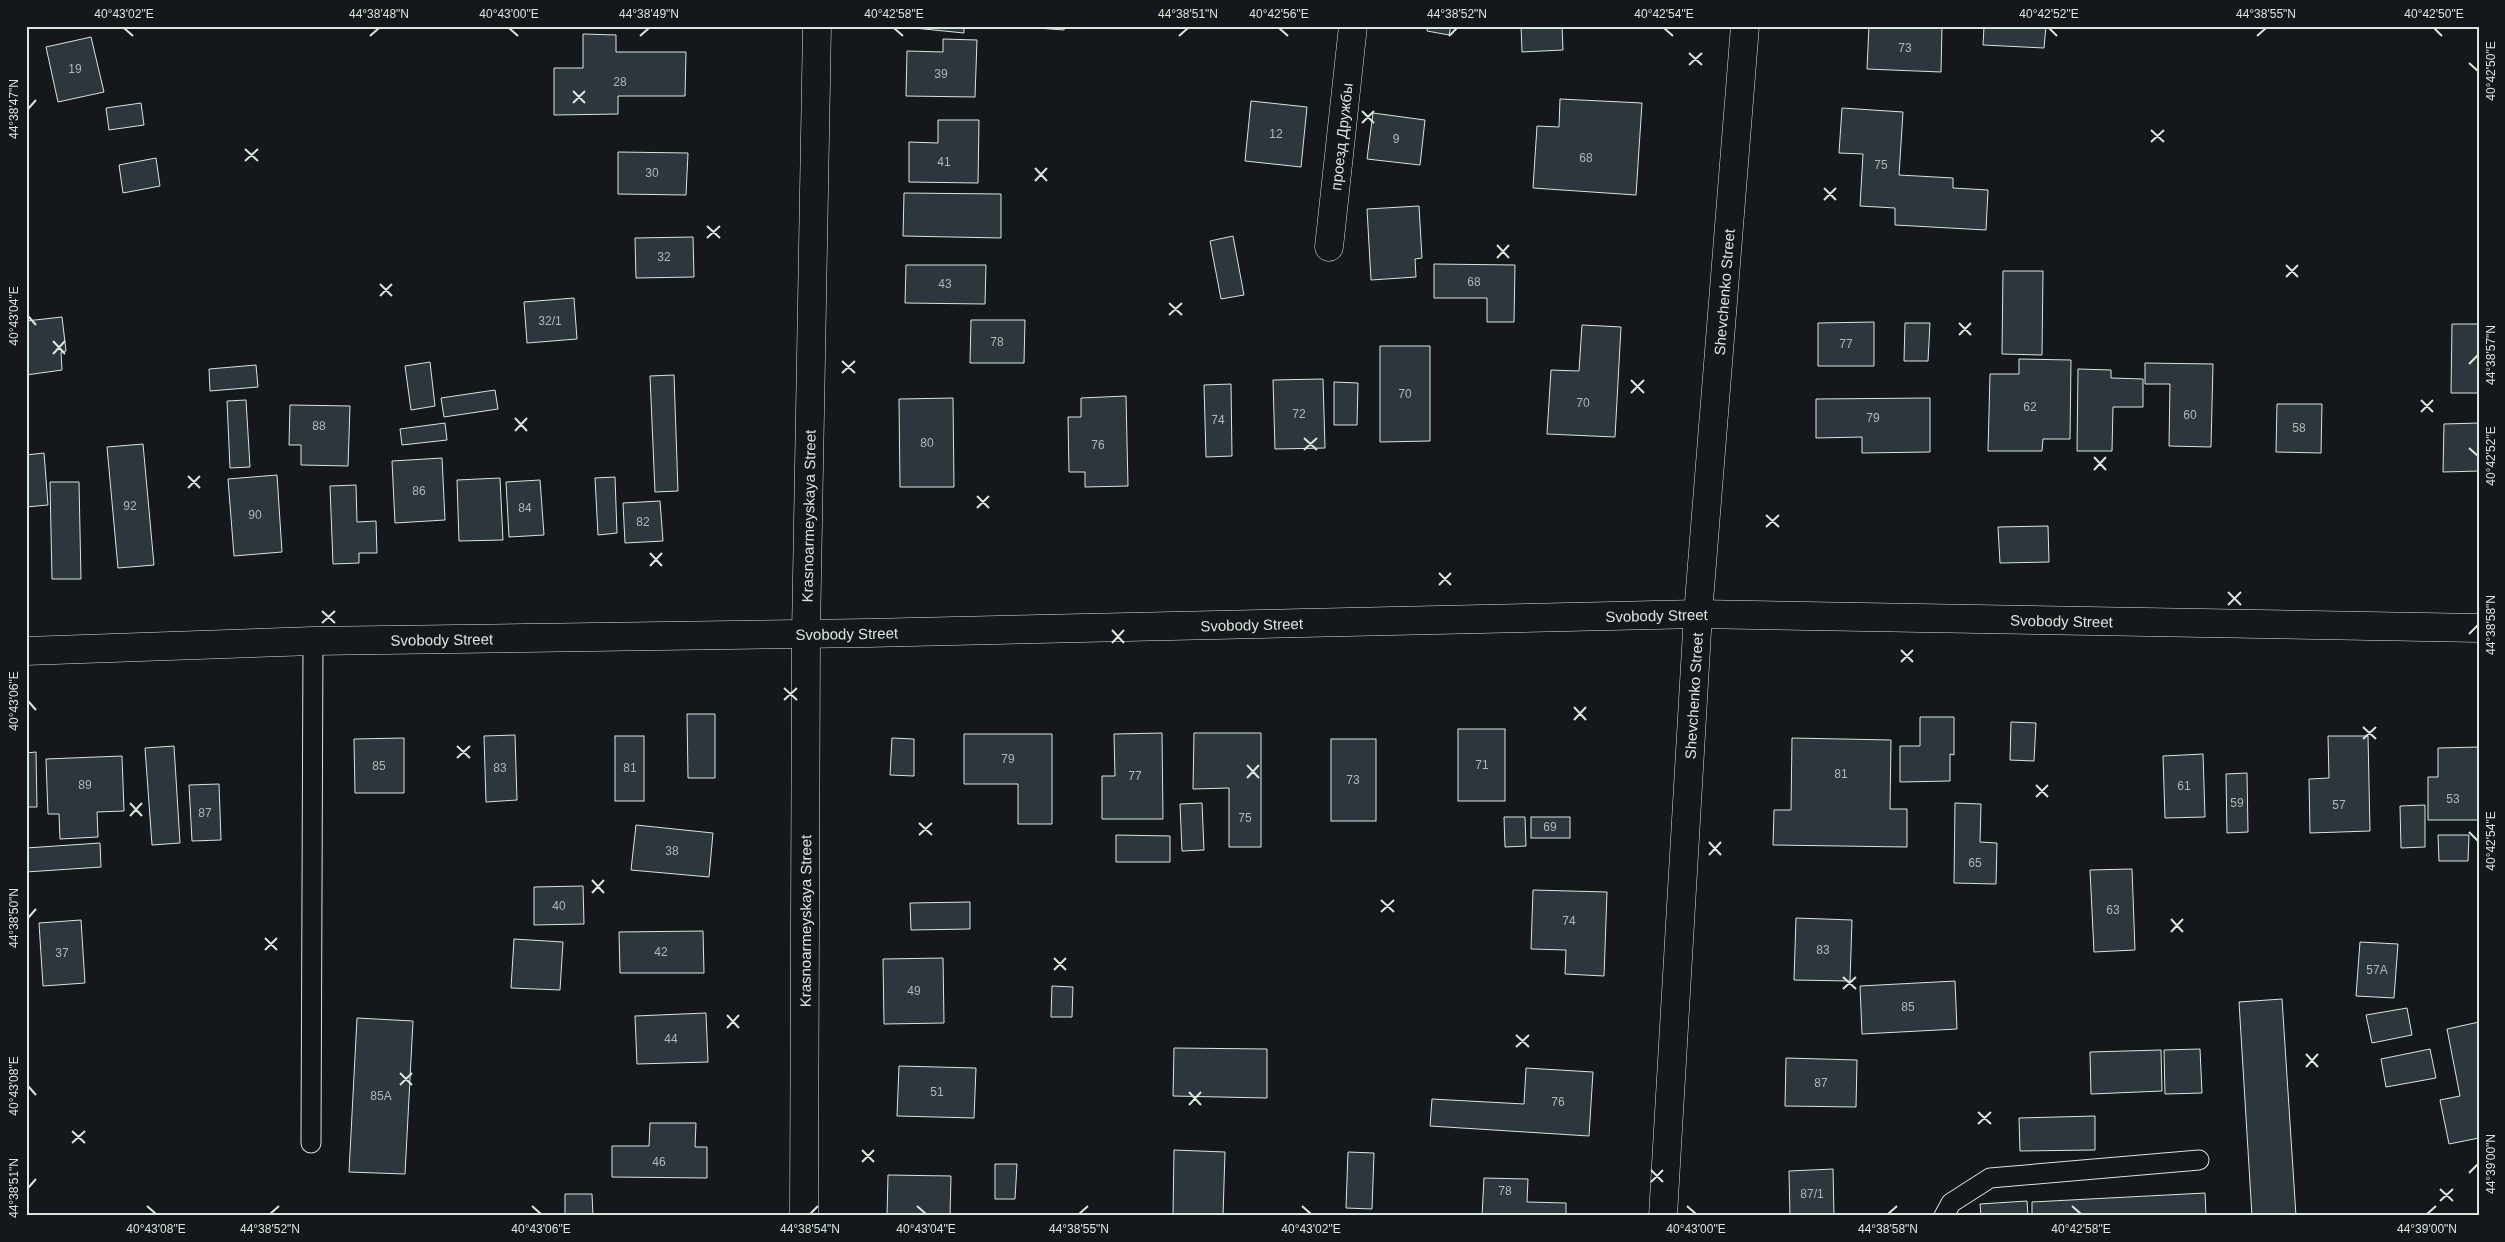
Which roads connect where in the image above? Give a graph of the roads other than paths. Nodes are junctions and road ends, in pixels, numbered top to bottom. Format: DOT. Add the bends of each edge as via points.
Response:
graph roads {
  1 [pos="817,26"];
  2 [pos="1353,26"];
  3 [pos="1745,26"];
  4 [pos="1330,247"];
  5 [pos="1698,614"];
  6 [pos="2479,628"];
  7 [pos="806,633"];
  8 [pos="312,641"];
  9 [pos="26,651"];
  10 [pos="311,1143"];
  11 [pos="2199,1160"];
  12 [pos="804,1216"];
  13 [pos="1663,1216"];
  14 [pos="1944,1216"];
  1 -- 7 [label="street, Krasnoarmeyskaya Street"];
  2 -- 4 [label="street, проезд Дружбы"];
  3 -- 5 [label="street, Shevchenko Street"];
  5 -- 6 [label="street, Svobody Street"];
  5 -- 7 [label="street, Svobody Street"];
  5 -- 13 [label="street, Shevchenko Street"];
  7 -- 8 [label="street, Svobody Street"];
  7 -- 12 [label="street, Krasnoarmeyskaya Street"];
  8 -- 9 [label="street, Svobody Street"];
  8 -- 10 [label="lane"];
  11 -- 14 [label="lane" via="1990,1178 1951,1203"];
}
